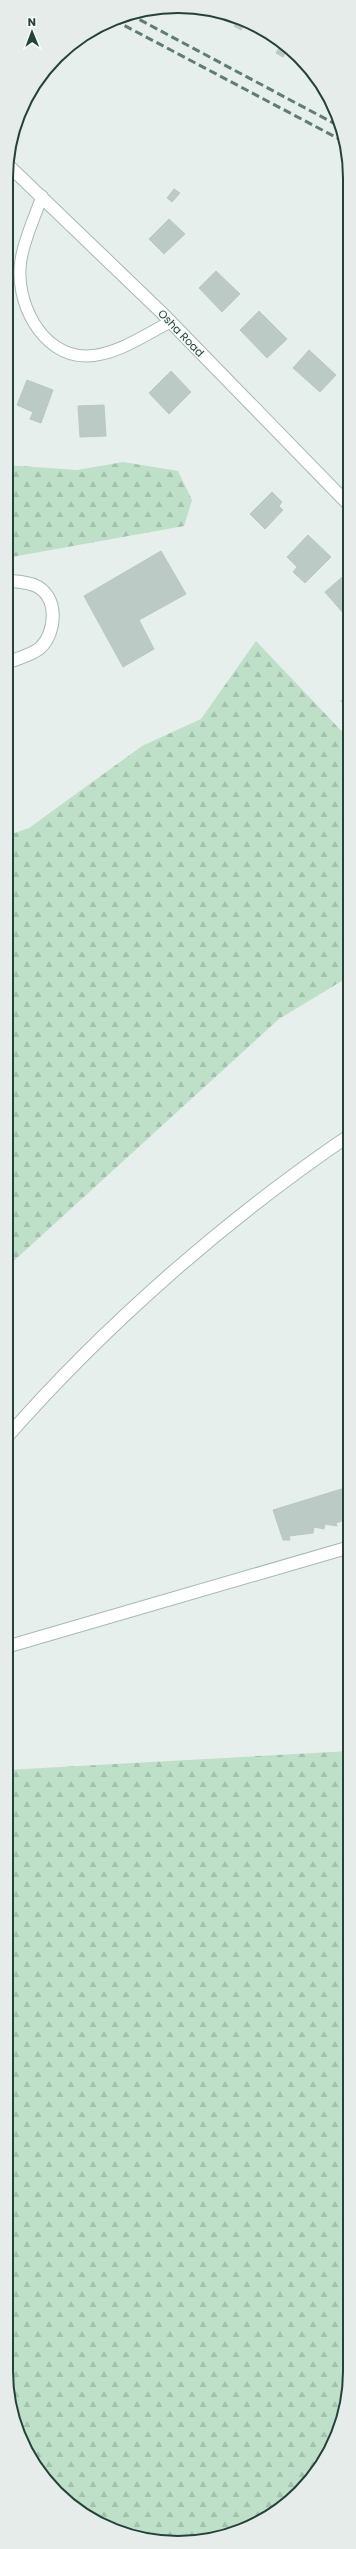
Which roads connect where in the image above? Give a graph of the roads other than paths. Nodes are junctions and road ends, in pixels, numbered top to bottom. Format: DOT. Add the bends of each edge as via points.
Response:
graph roads {
  1 [pos="13,169"];
  2 [pos="42,196"];
  3 [pos="170,322"];
  4 [pos="343,499"];
  5 [pos="13,581"];
  6 [pos="13,660"];
  7 [pos="343,1140"];
  8 [pos="13,1430"];
  9 [pos="343,1550"];
  10 [pos="13,1645"];
  1 -- 2 [label="street, Osha Road"];
  2 -- 3 [label="street, Osha Road"];
  2 -- 3 [label="lane" via="21,260 21,293 31,319 49,341 64,352 87,356 116,350"];
  3 -- 4 [label="street, Osha Road"];
  5 -- 6 [label="street" via="35,585 41,590 51,605 53,620 50,636 39,649"];
  7 -- 8 [label="street" via="287,1178 181,1265 48,1390"];
  9 -- 10 [label="street"];
}
